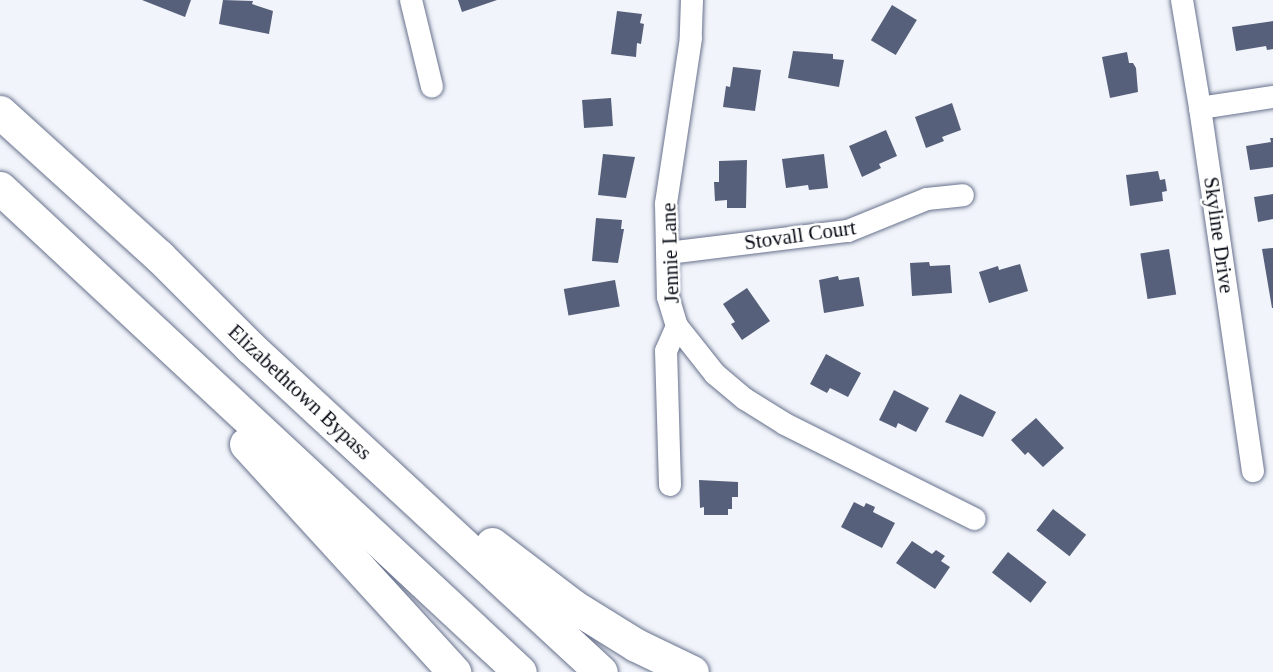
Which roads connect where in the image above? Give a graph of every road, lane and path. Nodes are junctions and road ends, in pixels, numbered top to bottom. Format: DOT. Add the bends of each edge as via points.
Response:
graph roads {
  1 [pos="411,0"];
  2 [pos="692,0"];
  3 [pos="1182,0"];
  4 [pos="432,87"];
  5 [pos="1273,97"];
  6 [pos="1200,108"];
  7 [pos="0,112"];
  8 [pos="0,189"];
  9 [pos="963,195"];
  10 [pos="668,253"];
  11 [pos="159,256"];
  12 [pos="74,258"];
  13 [pos="677,326"];
  14 [pos="1252,471"];
  15 [pos="670,485"];
  16 [pos="975,519"];
  17 [pos="454,672"];
  18 [pos="520,672"];
  19 [pos="601,672"];
  20 [pos="692,672"];
  1 -- 4 [label="street"];
  2 -- 10 [label="street, Jennie Lane" via="691,38 666,204"];
  3 -- 6 [label="street, Skyline Drive"];
  5 -- 6 [label="street"];
  6 -- 14 [label="street, Skyline Drive"];
  7 -- 11 [label="highway, Elizabethtown Bypass"];
  8 -- 12 [label="highway"];
  9 -- 10 [label="street, Stovall Court" via="927,199 849,231"];
  10 -- 13 [label="street, Jennie Lane" via="668,297"];
  11 -- 19 [label="highway, Elizabethtown Bypass" via="250,347"];
  11 -- 20 [label="highway" via="513,562 582,612 636,645"];
  12 -- 17 [label="highway"];
  12 -- 18 [label="highway"];
  13 -- 15 [label="street" via="666,351"];
  13 -- 16 [label="street, Jennie Lane" via="715,374 746,399 785,424"];
}
